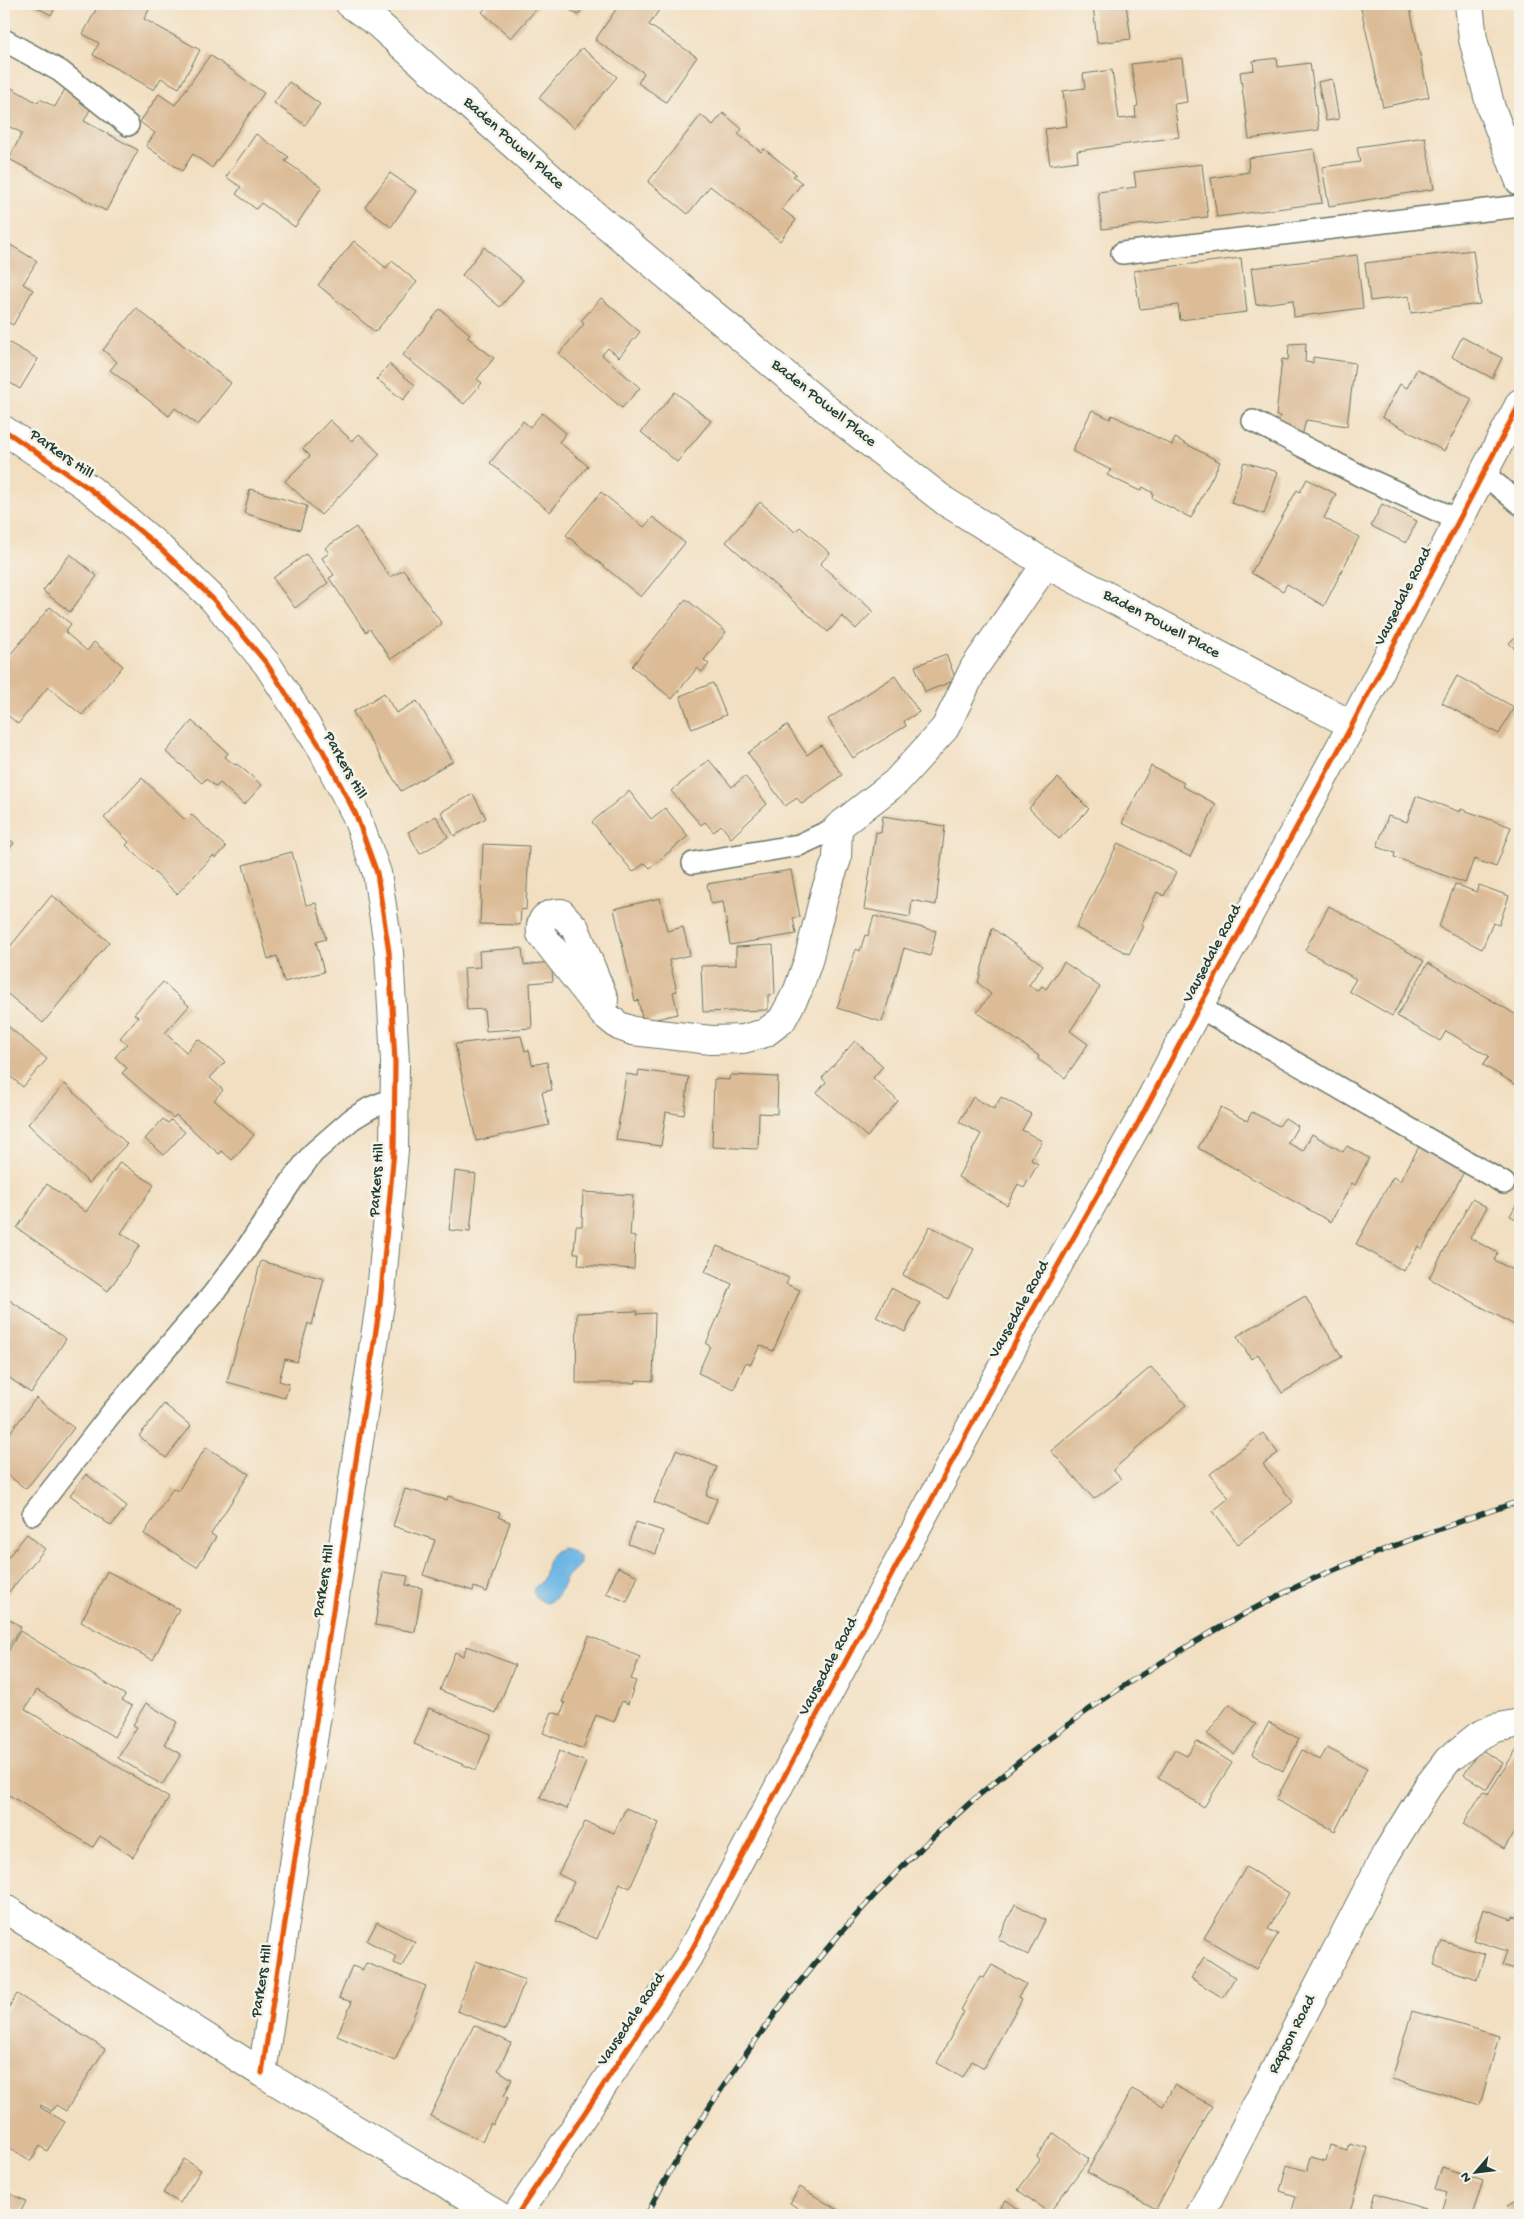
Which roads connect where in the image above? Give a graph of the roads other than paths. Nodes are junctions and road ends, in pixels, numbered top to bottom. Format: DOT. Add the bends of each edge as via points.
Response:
graph roads {
  1 [pos="350,4"];
  2 [pos="1469,4"];
  3 [pos="4,40"];
  4 [pos="128,125"];
  5 [pos="1520,182"];
  6 [pos="1520,206"];
  7 [pos="1122,253"];
  8 [pos="1520,402"];
  9 [pos="1253,421"];
  10 [pos="4,430"];
  11 [pos="1484,474"];
  12 [pos="1520,504"];
  13 [pos="1458,520"];
  14 [pos="1046,564"];
  15 [pos="1352,725"];
  16 [pos="838,827"];
  17 [pos="693,863"];
  18 [pos="1198,1007"];
  19 [pos="603,1013"];
  20 [pos="395,1098"];
  21 [pos="1504,1184"];
  22 [pos="33,1514"];
  23 [pos="1520,1723"];
  24 [pos="4,1908"];
  25 [pos="262,2073"];
  26 [pos="498,2215"];
  27 [pos="517,2215"];
  28 [pos="1200,2215"];
  1 -- 14 [label="street, Baden Powell Place" via="377,24 560,186 825,408 946,502"];
  2 -- 5 [label="street" via="1473,39 1491,108"];
  3 -- 4 [label="lane" via="60,71"];
  6 -- 7 [label="lane"];
  8 -- 11 [label="street, Vausedale Road"];
  9 -- 13 [label="lane" via="1361,476"];
  10 -- 20 [label="street, Parkers Hill" via="90,490 160,548 213,599 267,664 323,751 356,815 377,873 389,952"];
  11 -- 12 [label="lane"];
  11 -- 13 [label="street, Vausedale Road"];
  13 -- 15 [label="street, Vausedale Road"];
  14 -- 15 [label="street, Baden Powell Place"];
  14 -- 16 [label="street" via="974,668 945,728 896,782"];
  15 -- 18 [label="street, Vausedale Road"];
  16 -- 17 [label="lane" via="799,845"];
  16 -- 19 [label="street" via="837,859 825,892 808,961 798,990 782,1020 765,1033 744,1039 712,1040 633,1031 619,1026"];
  18 -- 21 [label="lane"];
  18 -- 27 [label="street, Vausedale Road" via="688,1957"];
  20 -- 22 [label="lane" via="352,1119 313,1153 213,1294 114,1411"];
  20 -- 25 [label="street, Parkers Hill" via="394,1150 380,1304"];
  23 -- 28 [label="street, Rapson Road" via="1494,1728 1478,1736 1448,1760 1428,1786 1386,1854"];
  24 -- 25 [label="street"];
  25 -- 26 [label="street"];
}
